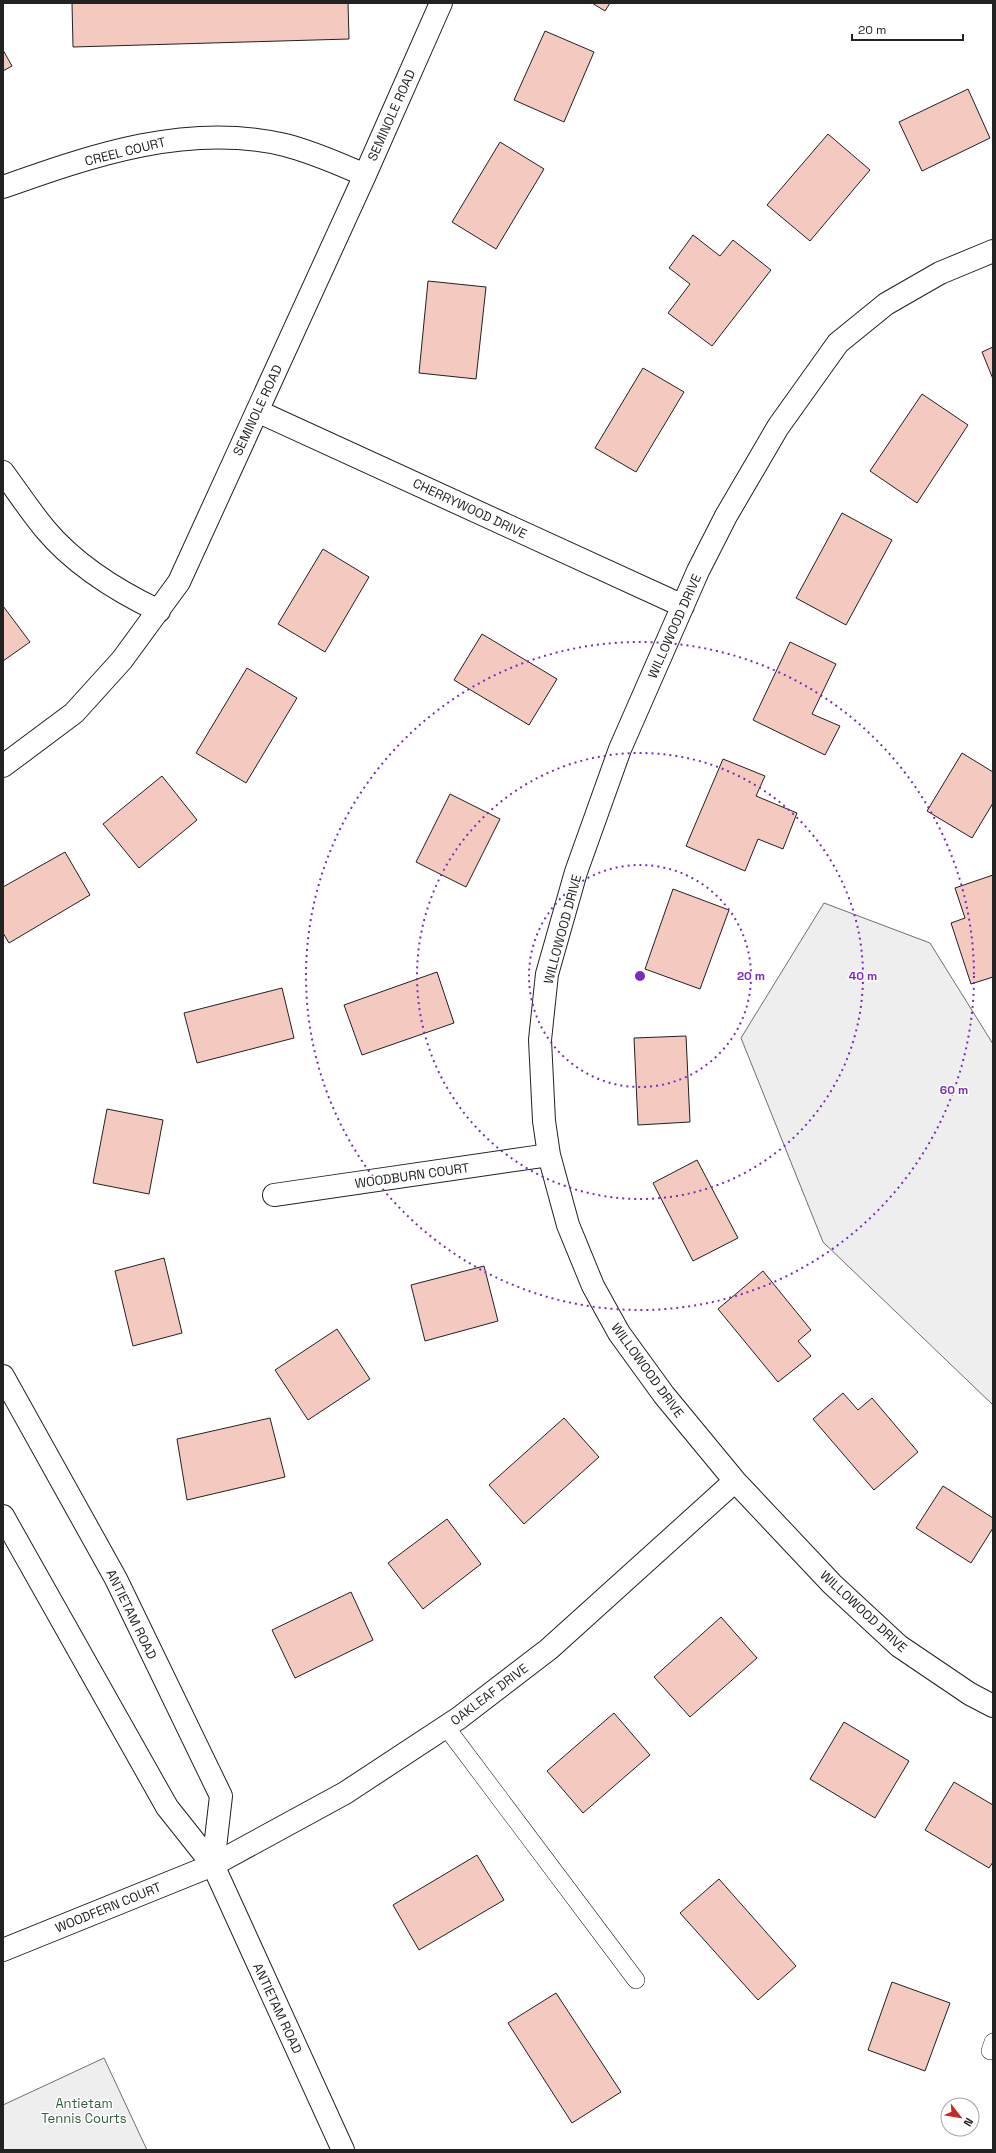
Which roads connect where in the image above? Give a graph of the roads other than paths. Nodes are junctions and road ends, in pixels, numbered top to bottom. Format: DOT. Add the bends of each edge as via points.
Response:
graph roads {
  1 [pos="441,3"];
  2 [pos="365,175"];
  3 [pos="3,187"];
  4 [pos="993,251"];
  5 [pos="257,411"];
  6 [pos="3,472"];
  7 [pos="683,606"];
  8 [pos="159,611"];
  9 [pos="3,766"];
  10 [pos="549,1155"];
  11 [pos="274,1195"];
  12 [pos="3,1376"];
  13 [pos="736,1481"];
  14 [pos="3,1516"];
  15 [pos="993,1706"];
  16 [pos="446,1727"];
  17 [pos="213,1865"];
  18 [pos="3,1950"];
  19 [pos="636,1980"];
  20 [pos="343,2150"];
  1 -- 2 [label="street, SEMINOLE ROAD"];
  2 -- 3 [label="street, CREEL COURT" via="315,154 284,145 231,138 177,139 145,143"];
  2 -- 5 [label="street, SEMINOLE ROAD"];
  4 -- 7 [label="street, WILLOWOOD DRIVE" via="940,273 886,304 838,343 778,427 726,516"];
  5 -- 7 [label="street, CHERRYWOOD DRIVE"];
  5 -- 8 [label="street, SEMINOLE ROAD" via="179,582"];
  6 -- 8 [label="street" via="45,530 85,568 130,597"];
  7 -- 10 [label="street, WILLOWOOD DRIVE" via="620,749 576,872 547,974 540,1040 544,1121"];
  8 -- 9 [label="street, SEMINOLE ROAD" via="122,660 74,713"];
  10 -- 11 [label="street, WOODBURN COURT"];
  10 -- 13 [label="street, WILLOWOOD DRIVE" via="568,1225 593,1286 619,1333 664,1395"];
  12 -- 17 [label="street, ANTIETAM ROAD" via="116,1579 221,1796"];
  13 -- 15 [label="street, WILLOWOOD DRIVE" via="832,1584 899,1646 970,1694"];
  13 -- 16 [label="street, OAKLEAF DRIVE" via="549,1648"];
  14 -- 17 [label="street, ANTIETAM ROAD" via="167,1807"];
  16 -- 17 [label="street, OAKLEAF DRIVE" via="345,1793"];
  16 -- 19 [label="lane"];
  17 -- 18 [label="street, WOODFERN COURT"];
  17 -- 20 [label="street, ANTIETAM ROAD"];
}
